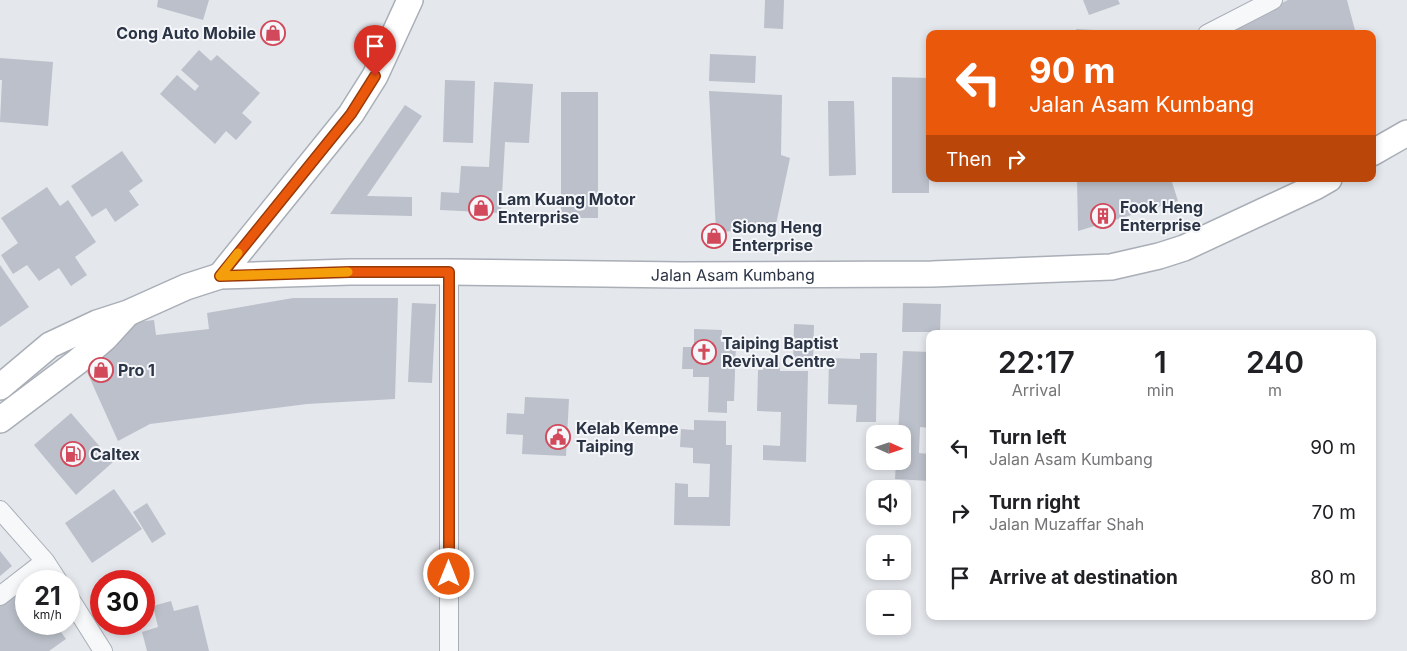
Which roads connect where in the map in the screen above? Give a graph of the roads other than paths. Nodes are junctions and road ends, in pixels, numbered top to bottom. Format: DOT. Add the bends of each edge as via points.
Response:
graph roads {
  1 [pos="410,0"];
  2 [pos="1273,0"];
  3 [pos="1216,30"];
  4 [pos="1407,133"];
  5 [pos="1376,151"];
  6 [pos="1324,182"];
  7 [pos="449,272"];
  8 [pos="220,276"];
  9 [pos="128,313"];
  10 [pos="4,381"];
  11 [pos="0,420"];
  12 [pos="0,510"];
  13 [pos="45,561"];
  14 [pos="51,570"];
  15 [pos="0,596"];
  16 [pos="80,614"];
  17 [pos="103,651"];
  18 [pos="449,651"];
  1 -- 8 [label="main road" via="375,76 351,114"];
  2 -- 3 [label="street"];
  4 -- 5 [label="main road"];
  6 -- 7 [label="main road, Jalan Asam Kumbang" via="1184,248 1111,268 932,274"];
  7 -- 8 [label="main road, Jalan Asam Kumbang"];
  7 -- 18 [label="street"];
  8 -- 9 [label="main road, Jalan Asam Kumbang"];
  9 -- 10 [label="main road, Jalan Asam Kumbang" via="97,323 50,345"];
  9 -- 11 [label="main road, Jalan Asam Kumbang" via="84,356"];
  12 -- 13 [label="street"];
  13 -- 14 [label="street"];
  13 -- 15 [label="street"];
  16 -- 17 [label="street"];
}
